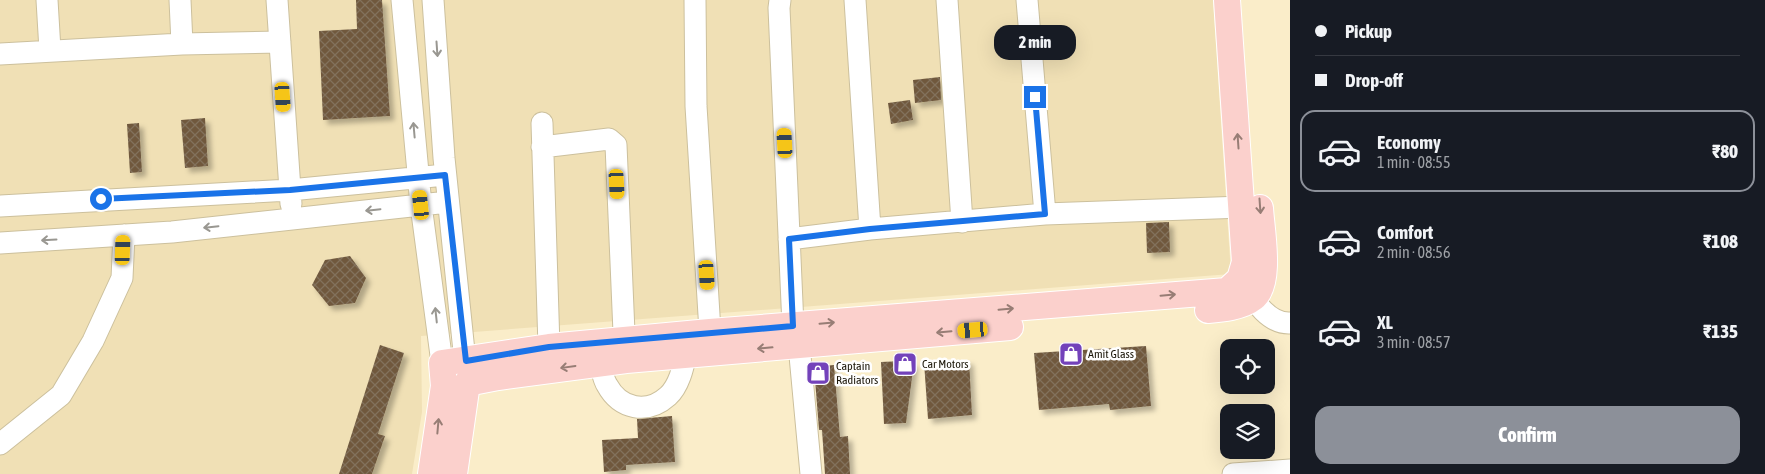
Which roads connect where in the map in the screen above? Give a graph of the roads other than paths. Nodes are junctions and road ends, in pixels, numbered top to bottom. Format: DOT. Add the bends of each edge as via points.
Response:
graph roads {
  1 [pos="47,0"];
  2 [pos="180,0"];
  3 [pos="277,0"];
  4 [pos="402,0"];
  5 [pos="434,0"];
  6 [pos="695,0"];
  7 [pos="780,0"];
  8 [pos="855,0"];
  9 [pos="947,0"];
  10 [pos="1027,0"];
  11 [pos="1227,0"];
  12 [pos="1245,0"];
  13 [pos="280,42"];
  14 [pos="182,44"];
  15 [pos="50,50"];
  16 [pos="0,54"];
  17 [pos="542,123"];
  18 [pos="542,147"];
  19 [pos="445,175"];
  20 [pos="418,178"];
  21 [pos="290,190"];
  22 [pos="448,202"];
  23 [pos="421,205"];
  24 [pos="0,206"];
  25 [pos="1242,207"];
  26 [pos="1045,214"];
  27 [pos="292,219"];
  28 [pos="962,222"];
  29 [pos="870,229"];
  30 [pos="124,235"];
  31 [pos="789,239"];
  32 [pos="0,243"];
  33 [pos="1247,289"];
  34 [pos="1290,323"];
  35 [pos="796,335"];
  36 [pos="711,342"];
  37 [pos="549,347"];
  38 [pos="625,350"];
  39 [pos="686,354"];
  40 [pos="600,363"];
  41 [pos="454,373"];
  42 [pos="0,444"];
  43 [pos="1290,470"];
  44 [pos="431,474"];
  45 [pos="454,474"];
  46 [pos="811,474"];
  47 [pos="1233,474"];
  1 -- 15 [label="street"];
  2 -- 14 [label="street"];
  3 -- 13 [label="street"];
  20 -- 4 [label="street, one-way"];
  5 -- 19 [label="street, one-way"];
  6 -- 36 [label="street" via="696,106"];
  7 -- 31 [label="street"];
  8 -- 29 [label="street"];
  9 -- 28 [label="street"];
  10 -- 26 [label="street"];
  25 -- 11 [label="main road, one-way"];
  12 -- 33 [label="main road, one-way" via="1264,262 1262,287"];
  13 -- 14 [label="street"];
  13 -- 21 [label="street"];
  14 -- 15 [label="street"];
  15 -- 16 [label="street"];
  17 -- 18 [label="street"];
  18 -- 37 [label="street"];
  18 -- 38 [label="street" via="608,139 616,145"];
  19 -- 20 [label="street"];
  19 -- 22 [label="street"];
  20 -- 21 [label="street"];
  20 -- 23 [label="street"];
  21 -- 24 [label="street"];
  21 -- 27 [label="street"];
  22 -- 23 [label="street"];
  22 -- 41 [label="street"];
  23 -- 27 [label="street, one-way"];
  41 -- 23 [label="street, one-way"];
  25 -- 26 [label="street"];
  25 -- 33 [label="main road"];
  26 -- 28 [label="street"];
  27 -- 30 [label="street, one-way"];
  28 -- 29 [label="street"];
  29 -- 31 [label="street"];
  30 -- 32 [label="street, one-way"];
  30 -- 42 [label="street" via="122,278 84,357 61,395"];
  31 -- 35 [label="street"];
  33 -- 34 [label="street" via="1268,315"];
  33 -- 35 [label="main road" via="1224,309"];
  35 -- 36 [label="main road"];
  35 -- 46 [label="street"];
  36 -- 38 [label="main road"];
  36 -- 39 [label="main road"];
  37 -- 38 [label="main road"];
  37 -- 41 [label="main road"];
  38 -- 39 [label="main road"];
  38 -- 40 [label="main road"];
  39 -- 40 [label="street" via="681,376 668,395 653,406 633,408 618,400 607,385"];
  40 -- 41 [label="main road, one-way"];
  44 -- 41 [label="main road, one-way"];
  41 -- 45 [label="main road"];
  43 -- 47 [label="street"];
}
